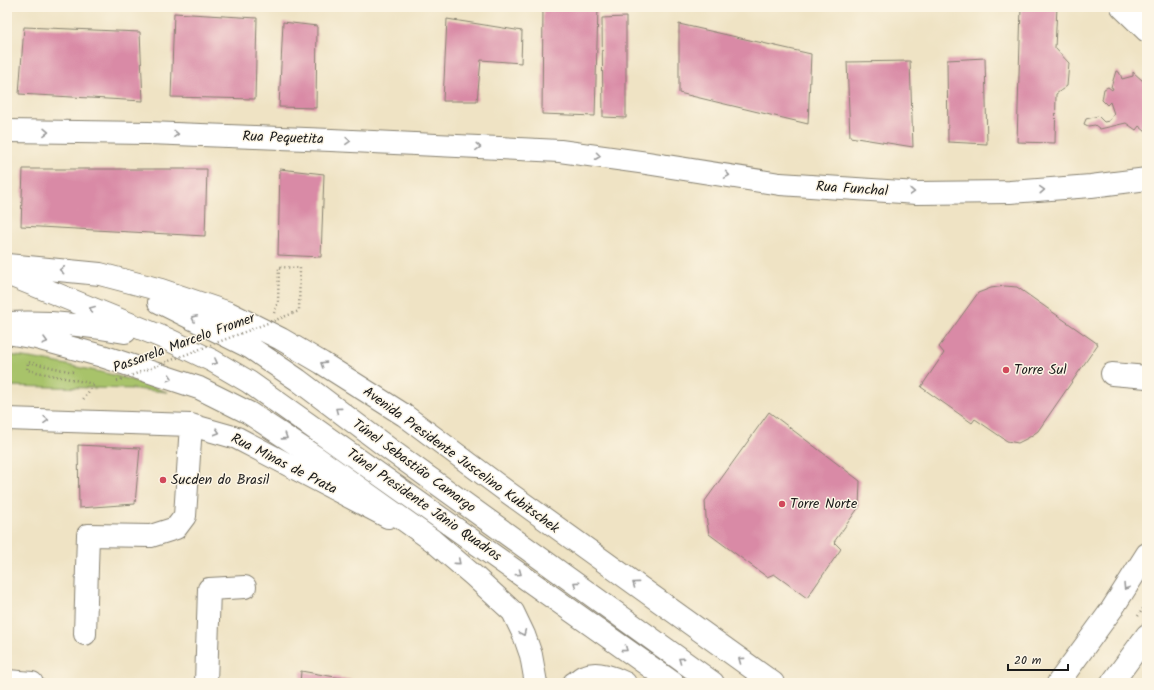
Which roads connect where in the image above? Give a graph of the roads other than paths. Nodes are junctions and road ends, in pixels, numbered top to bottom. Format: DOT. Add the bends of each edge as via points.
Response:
graph roads {
  1 [pos="1122,7"];
  2 [pos="1147,31"];
  3 [pos="7,131"];
  4 [pos="560,151"];
  5 [pos="1147,179"];
  6 [pos="7,265"];
  7 [pos="7,274"];
  8 [pos="100,274"];
  9 [pos="7,323"];
  10 [pos="7,333"];
  11 [pos="167,339"];
  12 [pos="1112,374"];
  13 [pos="1147,377"];
  14 [pos="7,419"];
  15 [pos="192,425"];
  16 [pos="432,540"];
  17 [pos="1147,554"];
  18 [pos="245,587"];
  19 [pos="85,634"];
  20 [pos="1147,635"];
  21 [pos="7,681"];
  22 [pos="32,683"];
  23 [pos="206,683"];
  24 [pos="536,683"];
  25 [pos="574,683"];
  26 [pos="625,683"];
  27 [pos="673,683"];
  28 [pos="713,683"];
  29 [pos="773,683"];
  30 [pos="1058,683"];
  31 [pos="1112,683"];
  1 -- 2 [label="main road"];
  3 -- 4 [label="main road, Rua Pequetita, one-way" via="323,139"];
  4 -- 5 [label="main road, Rua Funchal, one-way" via="780,184 917,193 1010,192"];
  8 -- 6 [label="main road, Avenida Presidente Juscelino Kubitschek, one-way"];
  11 -- 7 [label="main road, Túnel Presidente Jânio Quadros, one-way"];
  28 -- 8 [label="main road, Túnel Sebastião Camargo, one-way" via="251,348"];
  29 -- 8 [label="main road, Avenida Presidente Juscelino Kubitschek, one-way" via="506,492 404,415 281,338 229,313 161,290"];
  9 -- 11 [label="main road, Túnel Presidente Jânio Quadros" via="113,329"];
  10 -- 16 [label="main road, one-way" via="102,356 199,388 249,413"];
  11 -- 27 [label="main road, Túnel Presidente Jânio Quadros, one-way" via="249,382"];
  12 -- 13 [label="main road"];
  14 -- 15 [label="main road, Rua Minas de Prata, one-way"];
  15 -- 16 [label="main road, Rua Minas de Prata, one-way" via="237,438"];
  15 -- 19 [label="main road" via="185,516 176,528 151,536 88,535"];
  16 -- 24 [label="main road, one-way" via="513,612 531,655"];
  17 -- 30 [label="main road, one-way" via="1112,609"];
  18 -- 23 [label="main road" via="209,589"];
  20 -- 31 [label="main road"];
  21 -- 22 [label="main road"];
  25 -- 26 [label="main road" via="585,676 595,674"];
}
